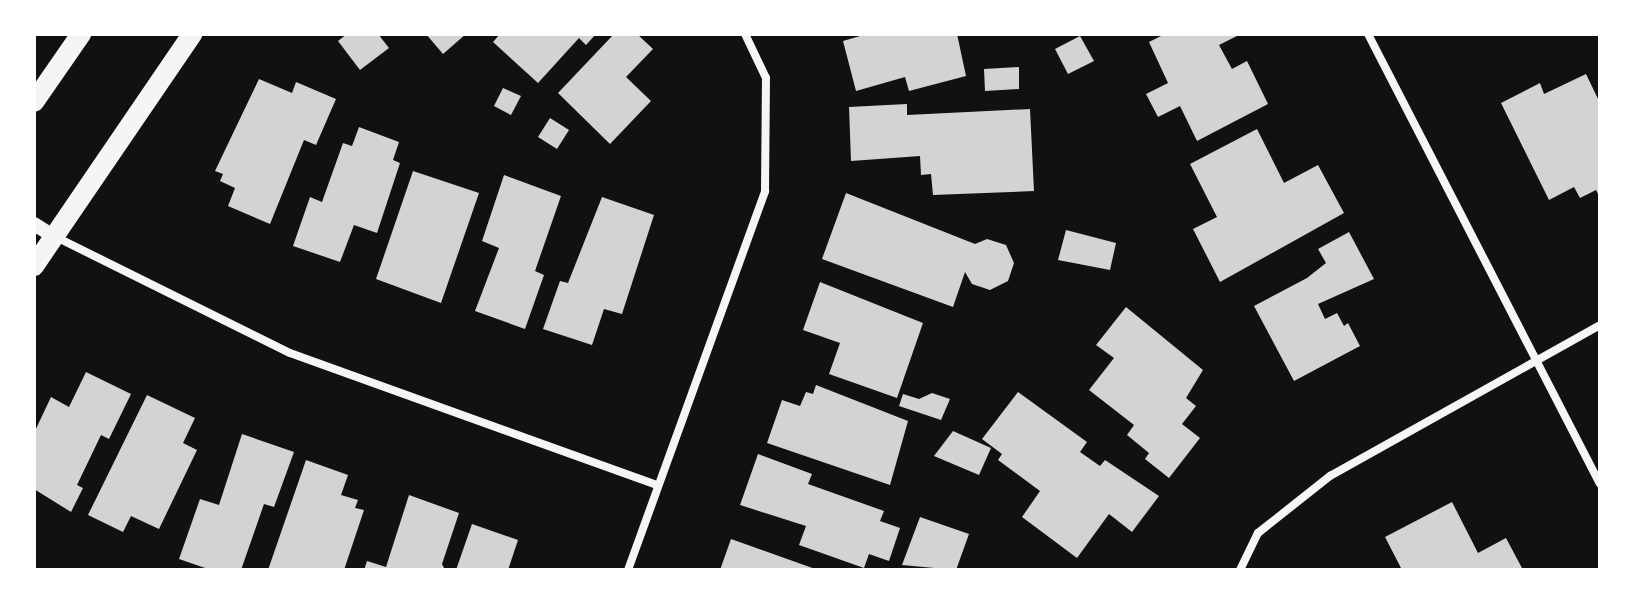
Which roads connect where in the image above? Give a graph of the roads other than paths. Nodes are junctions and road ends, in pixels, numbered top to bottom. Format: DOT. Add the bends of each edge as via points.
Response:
graph roads {
  1 [pos="81,34"];
  2 [pos="192,34"];
  3 [pos="745,34"];
  4 [pos="1368,34"];
  5 [pos="34,102"];
  6 [pos="34,224"];
  7 [pos="53,236"];
  8 [pos="34,266"];
  9 [pos="1600,325"];
  10 [pos="1535,358"];
  11 [pos="1600,484"];
  12 [pos="657,485"];
  13 [pos="628,570"];
  14 [pos="1240,570"];
  1 -- 5 [label="main road"];
  2 -- 7 [label="main road"];
  3 -- 12 [label="street" via="766,78 765,191"];
  4 -- 10 [label="street"];
  6 -- 7 [label="street"];
  7 -- 8 [label="main road"];
  7 -- 12 [label="street" via="290,353"];
  9 -- 10 [label="street"];
  10 -- 11 [label="street"];
  10 -- 14 [label="street" via="1330,476 1258,533"];
  12 -- 13 [label="street"];
}
